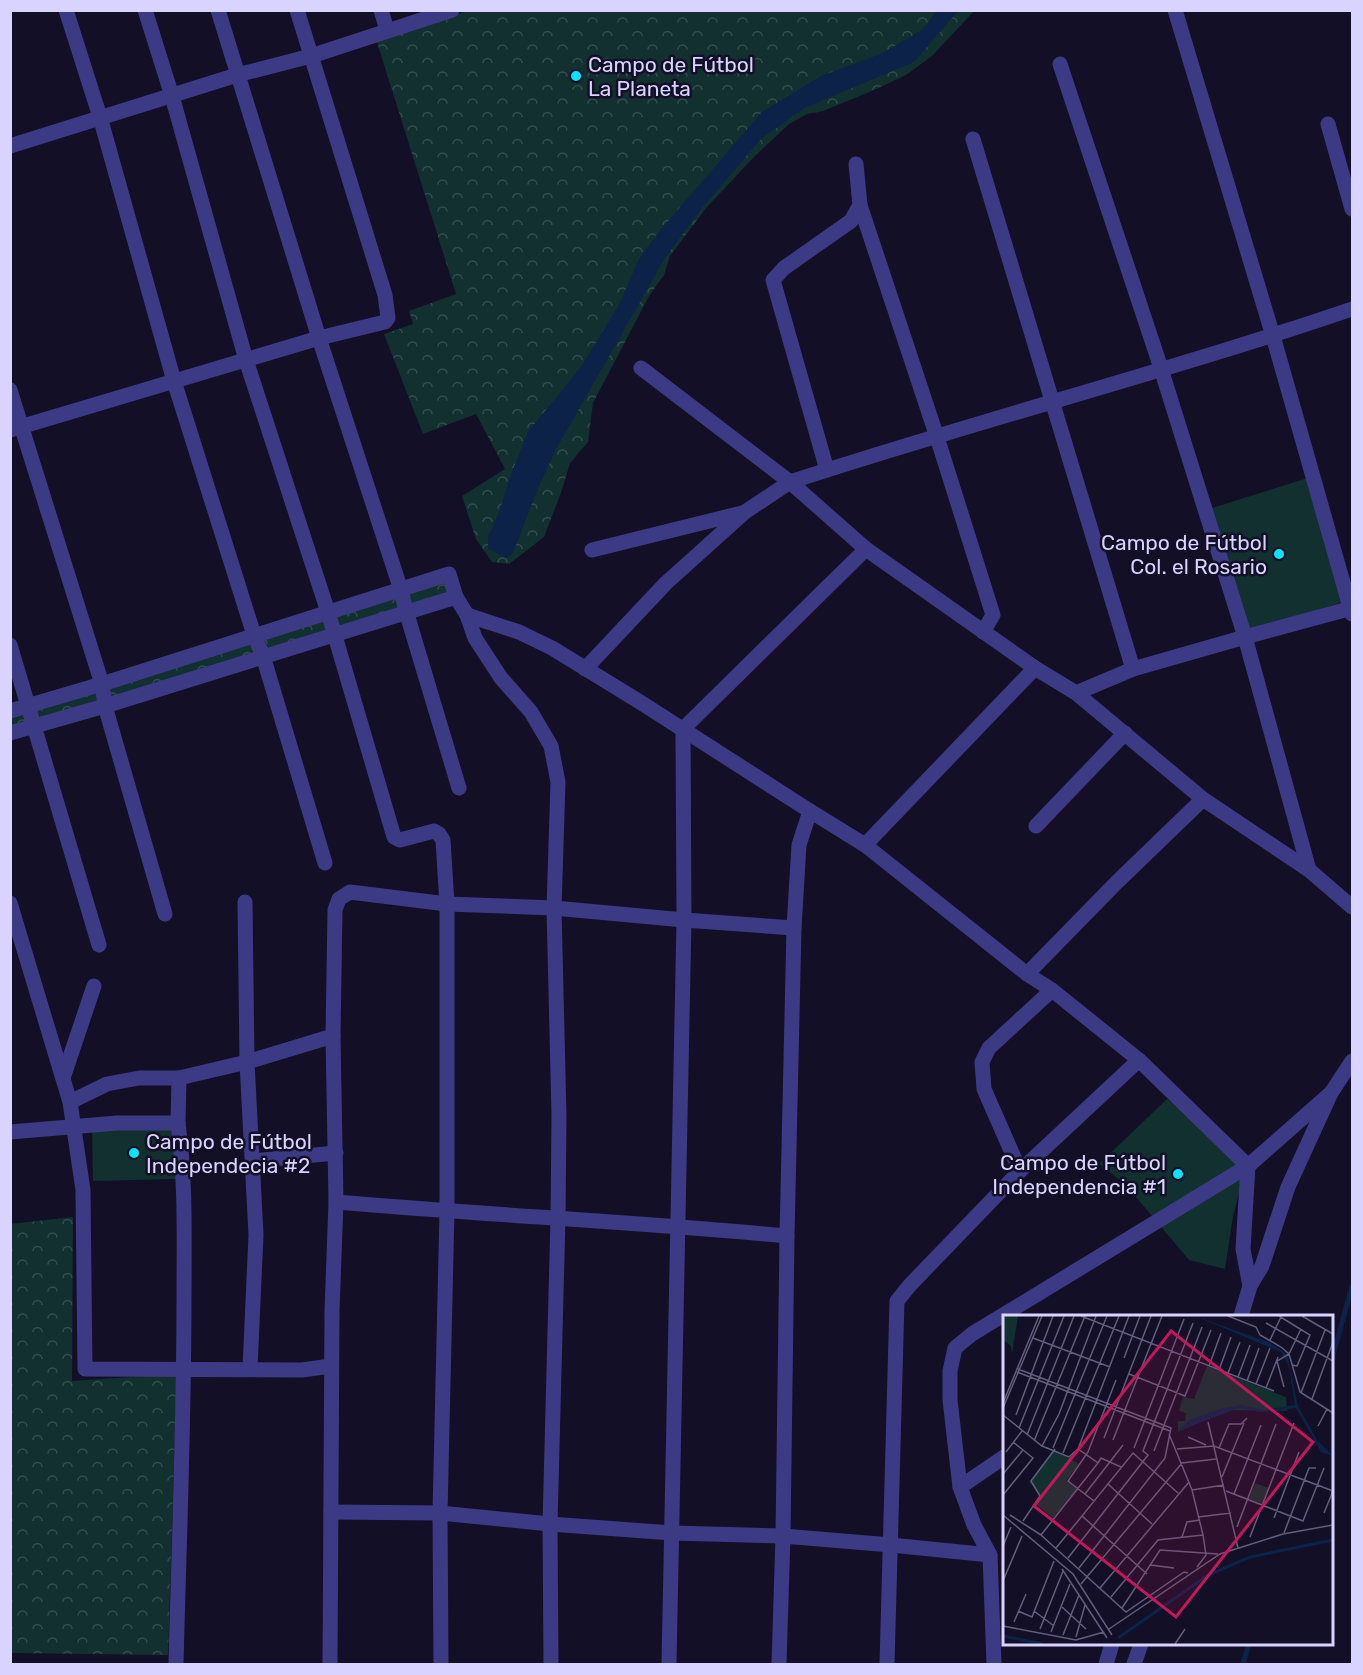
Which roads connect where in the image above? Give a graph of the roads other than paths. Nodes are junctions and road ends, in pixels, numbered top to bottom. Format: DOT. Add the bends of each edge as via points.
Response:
graph roads {
  1 [pos="66,10"];
  2 [pos="145,10"];
  3 [pos="218,10"];
  4 [pos="297,10"];
  5 [pos="381,10"];
  6 [pos="452,10"];
  7 [pos="1175,10"];
  8 [pos="387,30"];
  9 [pos="311,56"];
  10 [pos="1060,64"];
  11 [pos="237,75"];
  12 [pos="172,96"];
  13 [pos="100,117"];
  14 [pos="1328,124"];
  15 [pos="973,139"];
  16 [pos="10,146"];
  17 [pos="856,164"];
  18 [pos="860,205"];
  19 [pos="1353,209"];
  20 [pos="1353,309"];
  21 [pos="1273,336"];
  22 [pos="319,338"];
  23 [pos="246,360"];
  24 [pos="641,368"];
  25 [pos="1162,371"];
  26 [pos="174,381"];
  27 [pos="10,390"];
  28 [pos="1053,403"];
  29 [pos="16,428"];
  30 [pos="938,437"];
  31 [pos="826,470"];
  32 [pos="790,482"];
  33 [pos="745,512"];
  34 [pos="866,549"];
  35 [pos="592,550"];
  36 [pos="401,590"];
  37 [pos="456,597"];
  38 [pos="1352,610"];
  39 [pos="406,611"];
  40 [pos="328,612"];
  41 [pos="467,615"];
  42 [pos="983,632"];
  43 [pos="334,634"];
  44 [pos="254,635"];
  45 [pos="1245,637"];
  46 [pos="10,645"];
  47 [pos="263,656"];
  48 [pos="1035,668"];
  49 [pos="585,669"];
  50 [pos="1133,669"];
  51 [pos="102,684"];
  52 [pos="1076,693"];
  53 [pos="29,705"];
  54 [pos="105,706"];
  55 [pos="10,711"];
  56 [pos="35,725"];
  57 [pos="683,729"];
  58 [pos="10,733"];
  59 [pos="1125,734"];
  60 [pos="459,788"];
  61 [pos="1203,799"];
  62 [pos="810,812"];
  63 [pos="1036,826"];
  64 [pos="865,845"];
  65 [pos="325,863"];
  66 [pos="1309,870"];
  67 [pos="245,902"];
  68 [pos="10,903"];
  69 [pos="447,904"];
  70 [pos="1353,907"];
  71 [pos="554,908"];
  72 [pos="165,914"];
  73 [pos="684,920"];
  74 [pos="794,928"];
  75 [pos="99,945"];
  76 [pos="1027,974"];
  77 [pos="94,986"];
  78 [pos="1052,990"];
  79 [pos="333,1036"];
  80 [pos="1139,1060"];
  81 [pos="1353,1061"];
  82 [pos="247,1062"];
  83 [pos="63,1078"];
  84 [pos="179,1078"];
  85 [pos="1331,1093"];
  86 [pos="70,1102"];
  87 [pos="178,1123"];
  88 [pos="75,1127"];
  89 [pos="10,1132"];
  90 [pos="336,1153"];
  91 [pos="252,1161"];
  92 [pos="1248,1166"];
  93 [pos="1020,1171"];
  94 [pos="336,1202"];
  95 [pos="447,1211"];
  96 [pos="558,1218"];
  97 [pos="678,1226"];
  98 [pos="787,1236"];
  99 [pos="1250,1286"];
  100 [pos="1003,1315"];
  101 [pos="1003,1315"];
  102 [pos="1241,1315"];
  103 [pos="331,1366"];
  104 [pos="184,1368"];
  105 [pos="250,1368"];
  106 [pos="1003,1458"];
  107 [pos="960,1487"];
  108 [pos="331,1512"];
  109 [pos="440,1513"];
  110 [pos="550,1524"];
  111 [pos="672,1533"];
  112 [pos="783,1536"];
  113 [pos="891,1545"];
  114 [pos="990,1555"];
  115 [pos="1112,1645"];
  116 [pos="1141,1645"];
  117 [pos="176,1665"];
  118 [pos="330,1665"];
  119 [pos="441,1665"];
  120 [pos="551,1665"];
  121 [pos="669,1665"];
  122 [pos="779,1665"];
  123 [pos="887,1665"];
  124 [pos="994,1665"];
  125 [pos="1106,1665"];
  126 [pos="1134,1665"];
  1 -- 13 [label="street"];
  2 -- 12 [label="street"];
  3 -- 11 [label="street"];
  4 -- 9 [label="street"];
  5 -- 8 [label="street"];
  6 -- 8 [label="street"];
  7 -- 21 [label="street"];
  8 -- 9 [label="street"];
  9 -- 11 [label="street"];
  9 -- 22 [label="street" via="389,314 385,322"];
  10 -- 25 [label="street"];
  11 -- 12 [label="street"];
  11 -- 22 [label="street"];
  12 -- 13 [label="street"];
  12 -- 23 [label="street"];
  13 -- 16 [label="street"];
  13 -- 26 [label="street"];
  14 -- 19 [label="street"];
  15 -- 28 [label="street"];
  17 -- 18 [label="street"];
  18 -- 30 [label="street"];
  18 -- 31 [label="street" via="851,221 773,280"];
  20 -- 21 [label="street"];
  21 -- 25 [label="street"];
  21 -- 38 [label="street"];
  22 -- 23 [label="street"];
  22 -- 36 [label="street"];
  23 -- 26 [label="street"];
  23 -- 40 [label="street"];
  24 -- 32 [label="street"];
  25 -- 28 [label="street"];
  25 -- 45 [label="street"];
  26 -- 29 [label="street"];
  26 -- 44 [label="street"];
  27 -- 29 [label="street"];
  28 -- 30 [label="street"];
  28 -- 50 [label="street"];
  29 -- 51 [label="street"];
  30 -- 31 [label="street"];
  30 -- 42 [label="street" via="993,615"];
  31 -- 32 [label="street"];
  32 -- 33 [label="street"];
  32 -- 34 [label="street"];
  33 -- 35 [label="street"];
  33 -- 49 [label="street" via="666,583"];
  34 -- 42 [label="street"];
  34 -- 57 [label="street"];
  36 -- 37 [label="street" via="449,574"];
  36 -- 39 [label="street"];
  36 -- 40 [label="street"];
  37 -- 39 [label="street"];
  37 -- 41 [label="street"];
  38 -- 45 [label="street"];
  39 -- 43 [label="street"];
  39 -- 60 [label="street"];
  40 -- 43 [label="street"];
  40 -- 44 [label="street"];
  41 -- 49 [label="street" via="519,632"];
  41 -- 71 [label="street" via="474,638 501,678 531,712 551,746 558,783"];
  42 -- 48 [label="street"];
  43 -- 47 [label="street"];
  43 -- 69 [label="street" via="394,837 400,840 434,831 439,834 443,840"];
  44 -- 47 [label="street"];
  44 -- 51 [label="street"];
  45 -- 50 [label="street"];
  45 -- 66 [label="street"];
  46 -- 53 [label="street"];
  47 -- 54 [label="street"];
  47 -- 65 [label="street"];
  48 -- 52 [label="street"];
  48 -- 64 [label="street"];
  49 -- 57 [label="street"];
  50 -- 52 [label="street"];
  51 -- 53 [label="street"];
  51 -- 54 [label="street"];
  52 -- 59 [label="street"];
  53 -- 55 [label="street"];
  53 -- 56 [label="street"];
  54 -- 56 [label="street"];
  54 -- 72 [label="street"];
  56 -- 58 [label="street"];
  56 -- 75 [label="street"];
  57 -- 62 [label="street"];
  57 -- 73 [label="street"];
  59 -- 61 [label="street"];
  59 -- 63 [label="street"];
  61 -- 66 [label="street"];
  61 -- 76 [label="street"];
  62 -- 64 [label="street"];
  62 -- 74 [label="street" via="799,845"];
  64 -- 76 [label="street"];
  66 -- 70 [label="street"];
  67 -- 82 [label="street"];
  68 -- 83 [label="street"];
  69 -- 71 [label="street"];
  69 -- 79 [label="street" via="350,892 339,899 335,910"];
  69 -- 95 [label="street"];
  71 -- 73 [label="street"];
  71 -- 96 [label="street"];
  73 -- 74 [label="street"];
  73 -- 97 [label="street"];
  74 -- 98 [label="street"];
  76 -- 78 [label="street"];
  77 -- 83 [label="street"];
  78 -- 80 [label="street"];
  78 -- 93 [label="street" via="989,1048 982,1062 984,1089"];
  79 -- 82 [label="street"];
  79 -- 90 [label="street"];
  80 -- 92 [label="street"];
  80 -- 93 [label="street"];
  81 -- 85 [label="street"];
  82 -- 84 [label="street"];
  82 -- 91 [label="street"];
  83 -- 86 [label="street"];
  84 -- 86 [label="street" via="139,1078 106,1084"];
  84 -- 87 [label="street"];
  85 -- 92 [label="street"];
  85 -- 99 [label="street" via="1288,1187 1262,1266"];
  86 -- 88 [label="street"];
  87 -- 88 [label="street"];
  87 -- 104 [label="street" via="184,1189"];
  88 -- 89 [label="street"];
  88 -- 104 [label="street" via="83,1190 85,1369"];
  90 -- 91 [label="street"];
  90 -- 94 [label="street"];
  91 -- 105 [label="street" via="256,1235"];
  92 -- 99 [label="street" via="1243,1249"];
  92 -- 101 [label="street"];
  93 -- 113 [label="street" via="897,1301"];
  94 -- 95 [label="street"];
  94 -- 103 [label="street"];
  95 -- 96 [label="street"];
  95 -- 109 [label="street"];
  96 -- 97 [label="street"];
  96 -- 110 [label="street"];
  97 -- 98 [label="street"];
  97 -- 111 [label="street"];
  98 -- 112 [label="street"];
  99 -- 102 [label="street"];
  100 -- 107 [label="street" via="955,1348 950,1400"];
  103 -- 105 [label="street" via="302,1370"];
  103 -- 108 [label="street"];
  104 -- 105 [label="street"];
  104 -- 117 [label="street"];
  106 -- 107 [label="street"];
  107 -- 114 [label="street"];
  108 -- 109 [label="street"];
  108 -- 118 [label="street"];
  109 -- 110 [label="street"];
  109 -- 119 [label="street"];
  110 -- 111 [label="street"];
  110 -- 120 [label="street"];
  111 -- 112 [label="street"];
  111 -- 121 [label="street"];
  112 -- 113 [label="street"];
  112 -- 122 [label="street"];
  113 -- 114 [label="street"];
  113 -- 123 [label="street"];
  114 -- 124 [label="street"];
  115 -- 125 [label="street"];
  116 -- 126 [label="street"];
}
